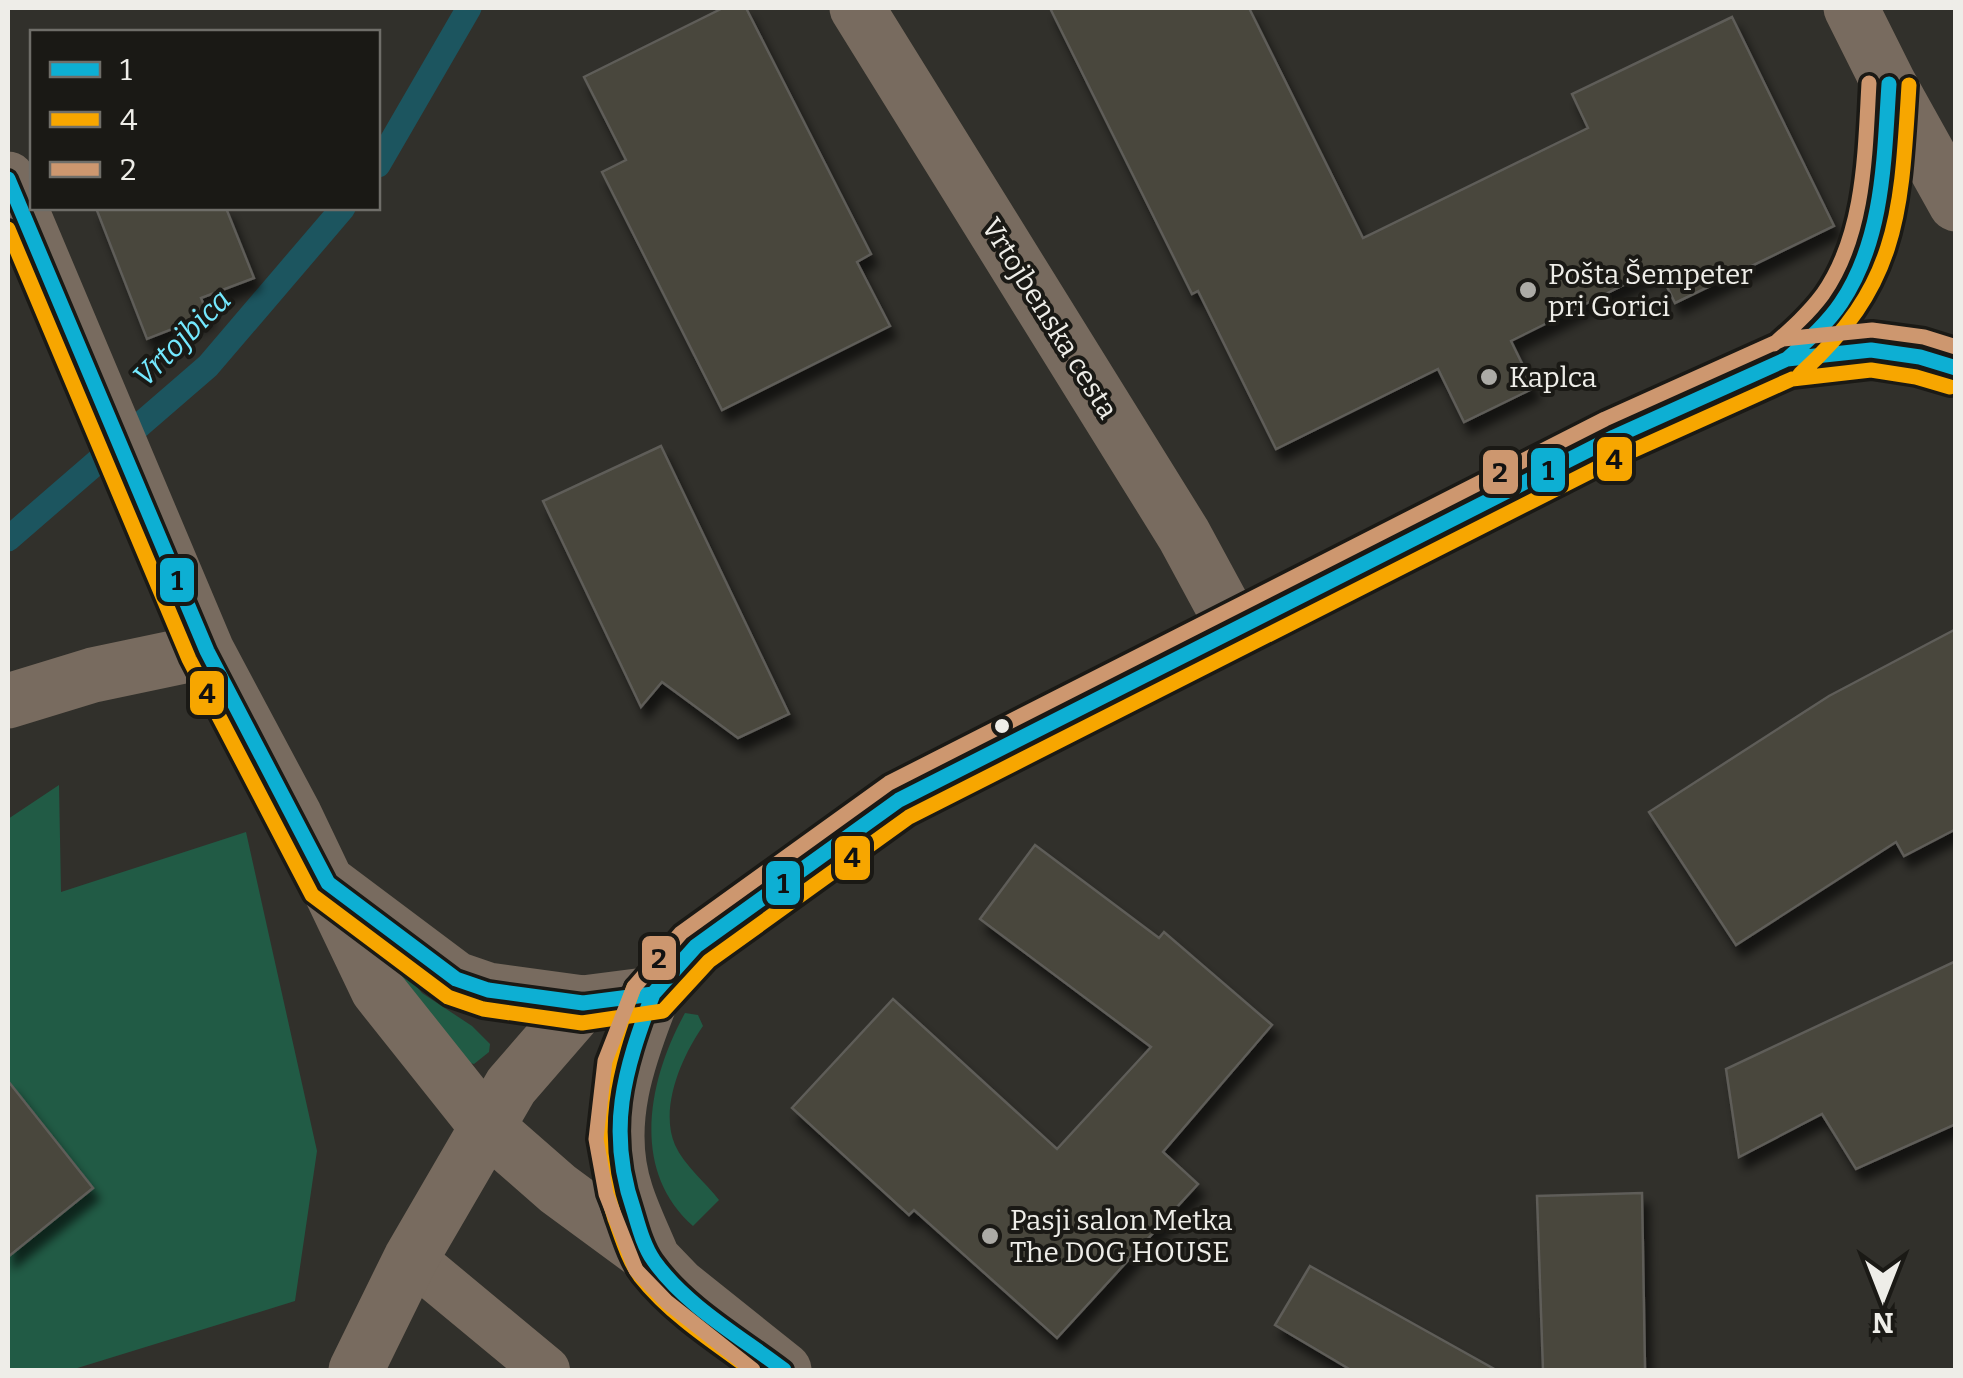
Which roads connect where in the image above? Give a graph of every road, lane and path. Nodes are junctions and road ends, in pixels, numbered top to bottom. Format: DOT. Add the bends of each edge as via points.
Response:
graph roads {
  1 [pos="857,8"];
  2 [pos="1851,8"];
  3 [pos="1888,84"];
  4 [pos="8,179"];
  5 [pos="1956,204"];
  6 [pos="1787,360"];
  7 [pos="1956,368"];
  8 [pos="1236,631"];
  9 [pos="207,651"];
  10 [pos="8,701"];
  11 [pos="328,883"];
  12 [pos="652,994"];
  13 [pos="584,1003"];
  14 [pos="487,1126"];
  15 [pos="410,1258"];
  16 [pos="652,1259"];
  17 [pos="356,1370"];
  18 [pos="546,1370"];
  19 [pos="784,1370"];
  1 -- 8 [label="street, Vrtojbenska cesta" via="1184,535"];
  2 -- 3 [label="street"];
  3 -- 5 [label="street"];
  3 -- 6 [label="street" via="1881,188 1863,256 1844,299"];
  4 -- 9 [label="street"];
  6 -- 7 [label="street" via="1871,350"];
  6 -- 8 [label="street" via="1614,437"];
  8 -- 12 [label="street" via="899,800 696,946"];
  9 -- 10 [label="street"];
  9 -- 11 [label="street"];
  11 -- 13 [label="street" via="456,979"];
  11 -- 14 [label="street" via="378,990"];
  12 -- 13 [label="street"];
  12 -- 16 [label="street" via="626,1065 616,1136 624,1190"];
  13 -- 14 [label="street" via="510,1086"];
  14 -- 15 [label="street"];
  14 -- 16 [label="street" via="558,1190"];
  15 -- 17 [label="street"];
  15 -- 18 [label="lane"];
  16 -- 19 [label="street"];
}
